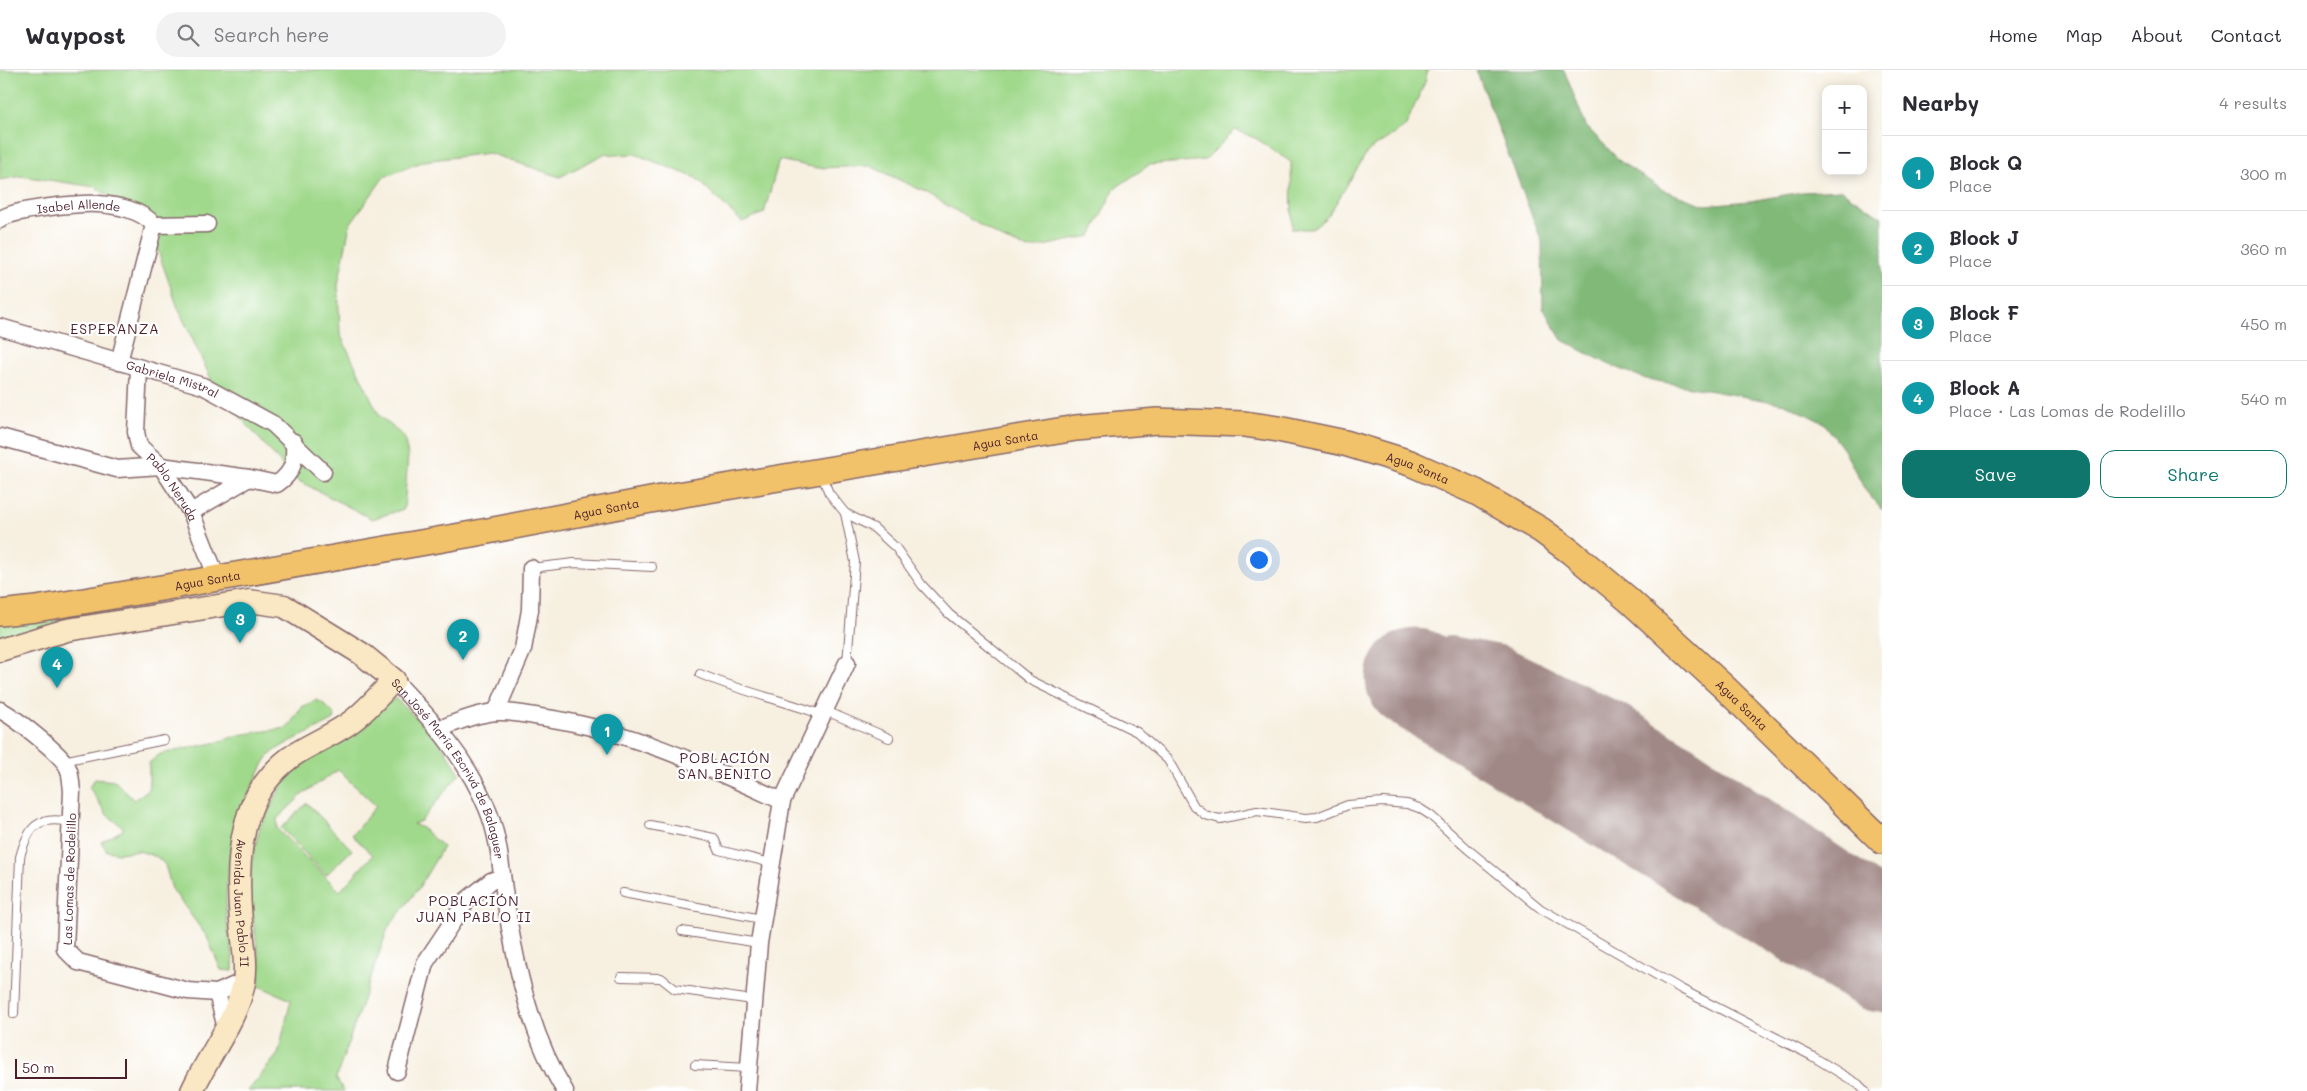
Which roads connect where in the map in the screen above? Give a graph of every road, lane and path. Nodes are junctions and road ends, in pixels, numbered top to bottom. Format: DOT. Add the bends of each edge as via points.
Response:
graph roads {
  1 [pos="0,220"];
  2 [pos="207,224"];
  3 [pos="154,225"];
  4 [pos="0,327"];
  5 [pos="119,362"];
  6 [pos="138,368"];
  7 [pos="0,437"];
  8 [pos="294,442"];
  9 [pos="161,466"];
  10 [pos="324,472"];
  11 [pos="820,472"];
  12 [pos="249,478"];
  13 [pos="191,512"];
  14 [pos="845,513"];
  15 [pos="652,567"];
  16 [pos="531,568"];
  17 [pos="217,578"];
  18 [pos="0,613"];
  19 [pos="0,650"];
  20 [pos="847,663"];
  21 [pos="700,674"];
  22 [pos="394,680"];
  23 [pos="0,710"];
  24 [pos="496,712"];
  25 [pos="824,713"];
  26 [pos="440,729"];
  27 [pos="888,738"];
  28 [pos="164,740"];
  29 [pos="62,761"];
  30 [pos="782,801"];
  31 [pos="71,822"];
  32 [pos="650,825"];
  33 [pos="1882,840"];
  34 [pos="771,863"];
  35 [pos="502,877"];
  36 [pos="623,893"];
  37 [pos="762,919"];
  38 [pos="682,931"];
  39 [pos="759,943"];
  40 [pos="621,977"];
  41 [pos="244,981"];
  42 [pos="217,993"];
  43 [pos="753,1000"];
  44 [pos="14,1014"];
  45 [pos="226,1028"];
  46 [pos="695,1065"];
  47 [pos="748,1068"];
  48 [pos="397,1071"];
  49 [pos="192,1091"];
  50 [pos="565,1091"];
  51 [pos="747,1091"];
  52 [pos="1865,1091"];
  1 -- 3 [label="street, Isabel Allende" via="21,210 96,204 120,207 148,218"];
  2 -- 3 [label="street"];
  3 -- 5 [label="street"];
  4 -- 5 [label="street, Gabriela Mistral"];
  5 -- 6 [label="street, Gabriela Mistral"];
  6 -- 8 [label="street, Gabriela Mistral" via="203,386 273,424"];
  6 -- 9 [label="street, Pablo Neruda" via="136,432 139,446"];
  7 -- 9 [label="street" via="117,469"];
  8 -- 10 [label="street, Gabriela Mistral"];
  8 -- 12 [label="street" via="288,476 277,484"];
  9 -- 12 [label="street"];
  9 -- 13 [label="street, Pablo Neruda"];
  11 -- 14 [label="lane" via="829,493"];
  11 -- 17 [label="main road, Agua Santa"];
  11 -- 33 [label="main road, Agua Santa" via="1057,431 1158,421 1202,421 1278,429 1386,455 1476,492 1571,552 1622,593 1725,688"];
  12 -- 13 [label="street"];
  13 -- 17 [label="street, Pablo Neruda"];
  14 -- 20 [label="lane" via="855,562"];
  14 -- 52 [label="lane" via="874,528 896,548 949,614 1030,680 1136,732 1168,760 1194,806 1205,815 1220,819 1257,811 1306,818 1348,805 1383,802 1420,808 1541,909 1680,989 1812,1056"];
  15 -- 16 [label="lane" via="574,563"];
  16 -- 24 [label="street" via="530,610 523,649"];
  17 -- 18 [label="main road, Agua Santa"];
  19 -- 22 [label="street, San José María Escrivá de Balaguer" via="67,630 249,601 284,606 362,654"];
  20 -- 25 [label="street"];
  21 -- 25 [label="lane" via="732,688"];
  22 -- 26 [label="street, San José María Escrivá de Balaguer"];
  22 -- 41 [label="street, Avenida Juan Pablo II" via="349,724 298,750 278,765 261,788 250,812 239,864 238,890 246,959"];
  23 -- 29 [label="street, Las Lomas de Rodelillo" via="10,714"];
  24 -- 26 [label="street"];
  24 -- 30 [label="street" via="565,721 631,738 682,755"];
  25 -- 27 [label="lane"];
  25 -- 30 [label="street"];
  26 -- 35 [label="street, San José María Escrivá de Balaguer" via="466,768 487,809 497,842"];
  28 -- 29 [label="lane"];
  29 -- 31 [label="street, Las Lomas de Rodelillo" via="68,767 72,791"];
  30 -- 34 [label="street"];
  31 -- 42 [label="street, Las Lomas de Rodelillo" via="65,949 78,962 98,968 188,991"];
  31 -- 44 [label="lane" via="53,818 38,824 26,837 20,857"];
  32 -- 34 [label="lane" via="714,838 719,850"];
  34 -- 37 [label="street"];
  35 -- 48 [label="street" via="491,881 467,900 425,963"];
  35 -- 50 [label="street, San José María Escrivá de Balaguer" via="525,993 540,1041"];
  36 -- 37 [label="lane"];
  37 -- 39 [label="street"];
  38 -- 39 [label="lane"];
  39 -- 43 [label="street"];
  40 -- 43 [label="lane" via="661,978 675,989"];
  41 -- 42 [label="street, Las Lomas de Rodelillo"];
  41 -- 45 [label="street, Avenida Juan Pablo II" via="239,1003"];
  42 -- 45 [label="street"];
  43 -- 47 [label="street"];
  45 -- 49 [label="street, Avenida Juan Pablo II"];
  46 -- 47 [label="lane"];
  47 -- 51 [label="street"];
}
